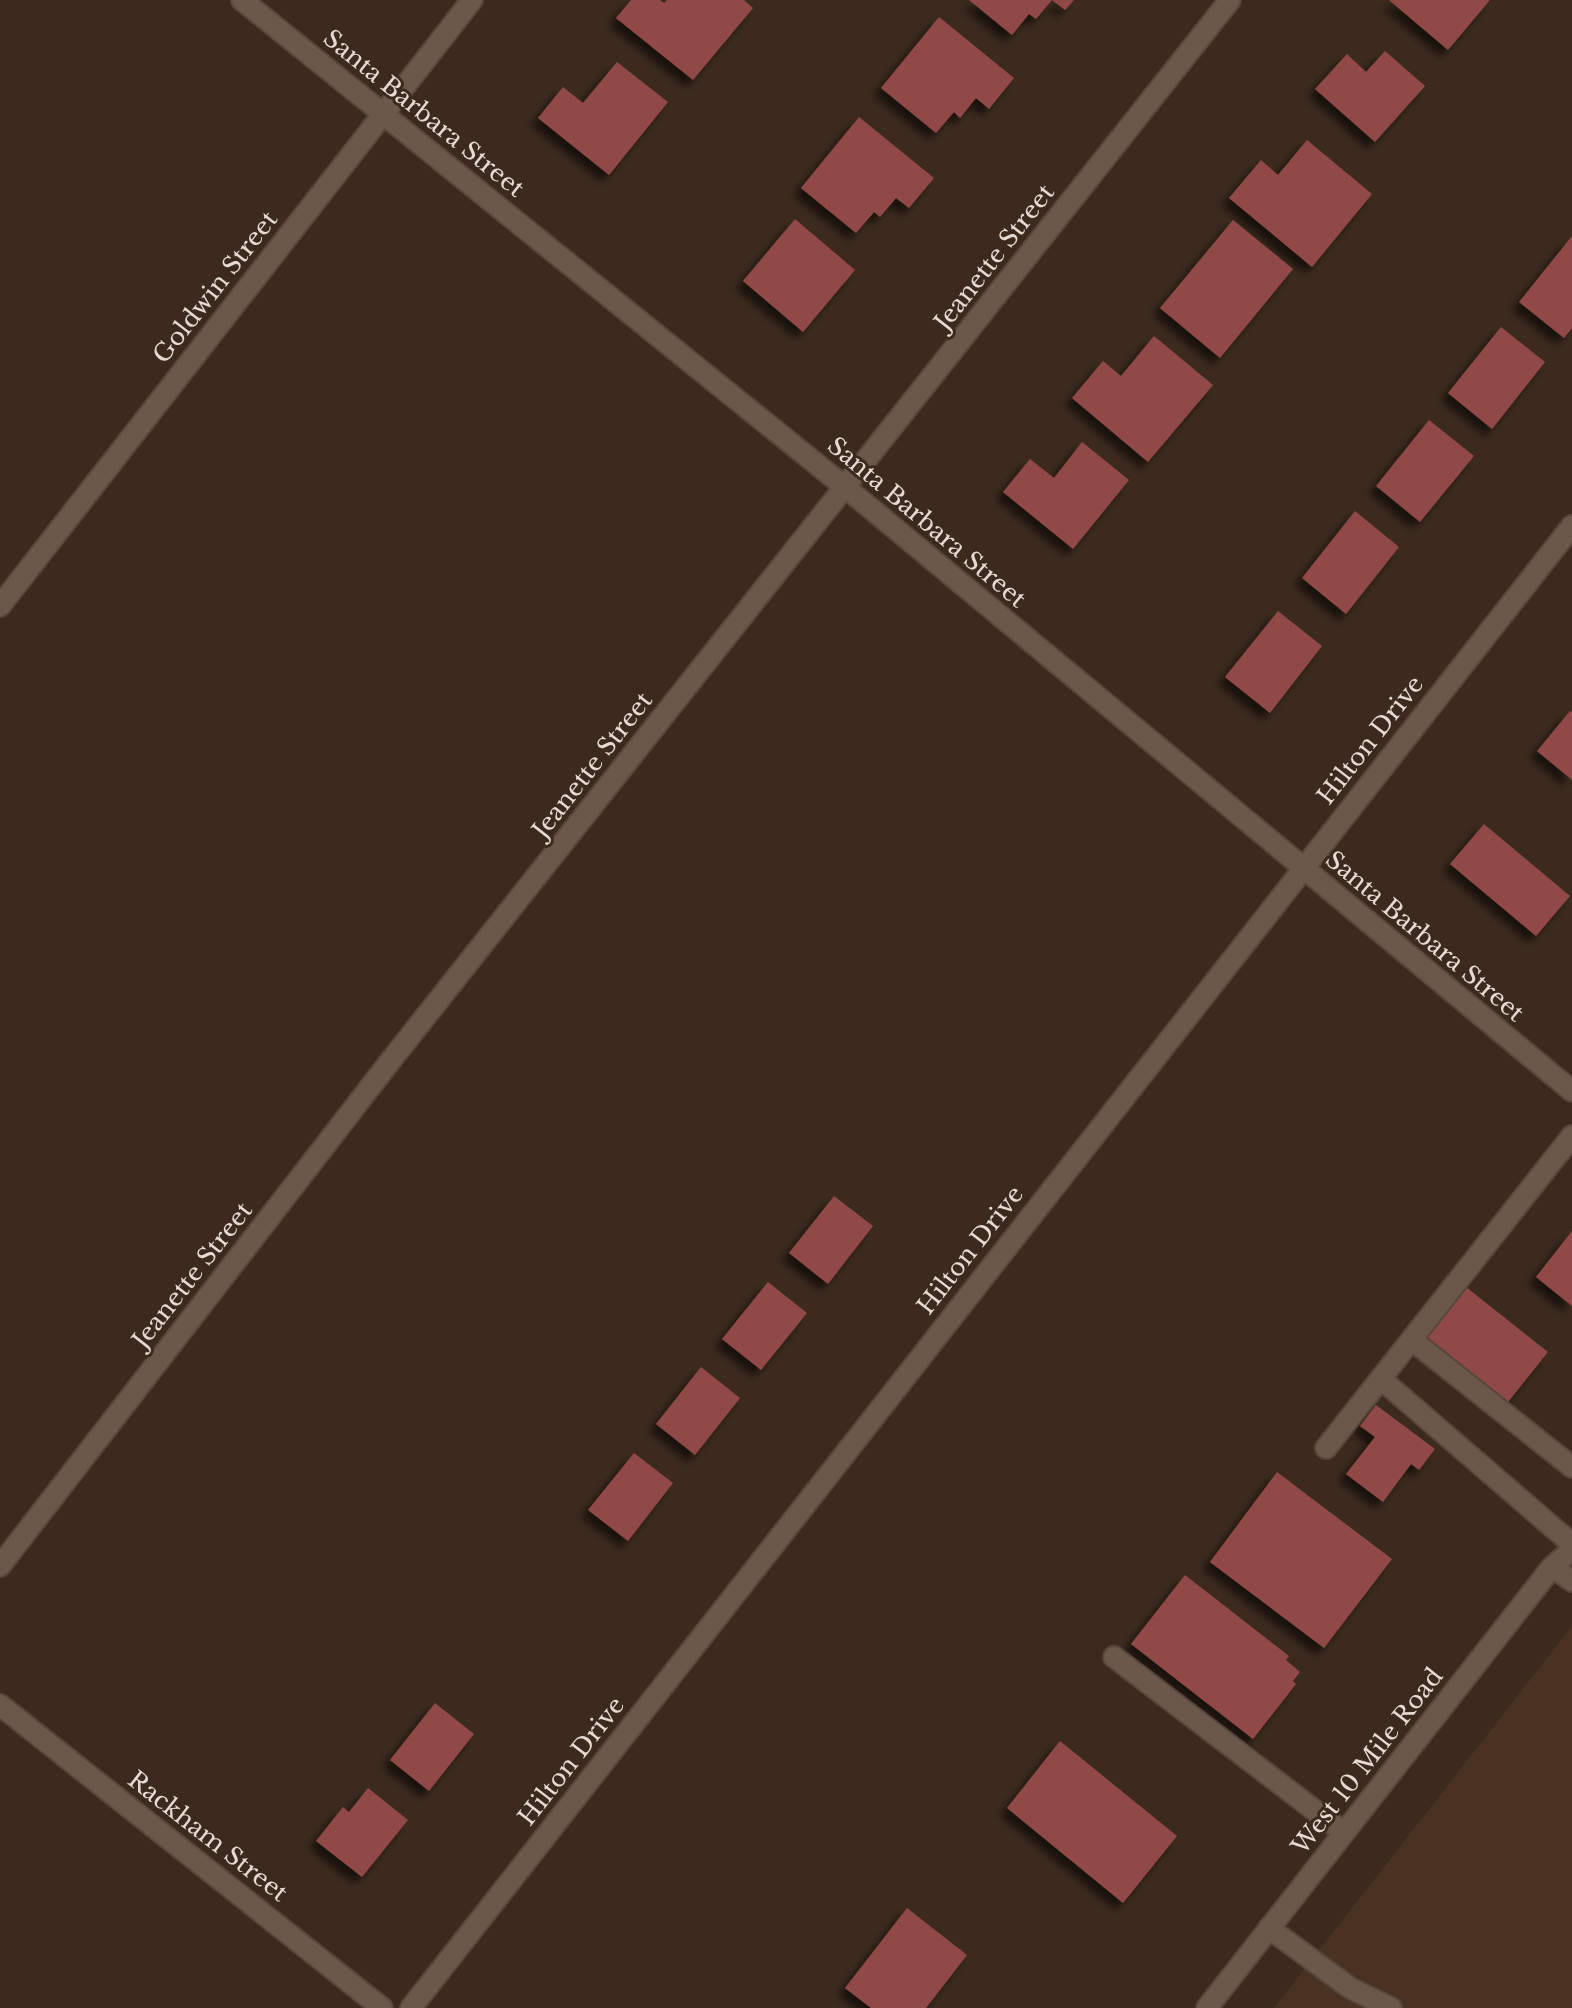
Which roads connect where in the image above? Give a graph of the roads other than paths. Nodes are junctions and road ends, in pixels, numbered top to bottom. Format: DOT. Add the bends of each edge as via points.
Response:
graph roads {
  1 [pos="242,0"];
  2 [pos="472,0"];
  3 [pos="1230,0"];
  4 [pos="382,113"];
  5 [pos="845,487"];
  6 [pos="1572,526"];
  7 [pos="0,606"];
  8 [pos="1302,867"];
  9 [pos="1572,1091"];
  10 [pos="1572,1136"];
  11 [pos="1412,1340"];
  12 [pos="1381,1379"];
  13 [pos="1326,1448"];
  14 [pos="1572,1467"];
  15 [pos="1572,1547"];
  16 [pos="0,1566"];
  17 [pos="1552,1567"];
  18 [pos="1572,1581"];
  19 [pos="1114,1657"];
  20 [pos="0,1705"];
  21 [pos="1343,1832"];
  22 [pos="1269,1928"];
  23 [pos="382,2008"];
  24 [pos="411,2008"];
  25 [pos="1207,2008"];
  26 [pos="1391,2008"];
  1 -- 4 [label="street, Santa Barbara Street"];
  2 -- 4 [label="street, Goldwin Street"];
  3 -- 5 [label="street, Jeanette Street"];
  4 -- 5 [label="street, Santa Barbara Street"];
  4 -- 7 [label="street, Goldwin Street"];
  5 -- 8 [label="street, Santa Barbara Street"];
  5 -- 16 [label="street, Jeanette Street" via="388,1064"];
  6 -- 8 [label="street, Hilton Drive"];
  8 -- 9 [label="street, Santa Barbara Street"];
  8 -- 24 [label="street, Hilton Drive"];
  10 -- 11 [label="street"];
  11 -- 12 [label="street"];
  11 -- 14 [label="street"];
  12 -- 13 [label="street"];
  12 -- 15 [label="street"];
  15 -- 17 [label="street, West 10 Mile Road"];
  17 -- 18 [label="street"];
  17 -- 21 [label="street, West 10 Mile Road"];
  19 -- 21 [label="street"];
  20 -- 23 [label="street, Rackham Street"];
  21 -- 22 [label="street, West 10 Mile Road"];
  22 -- 25 [label="street, West 10 Mile Road"];
  22 -- 26 [label="street" via="1350,1988"];
}
